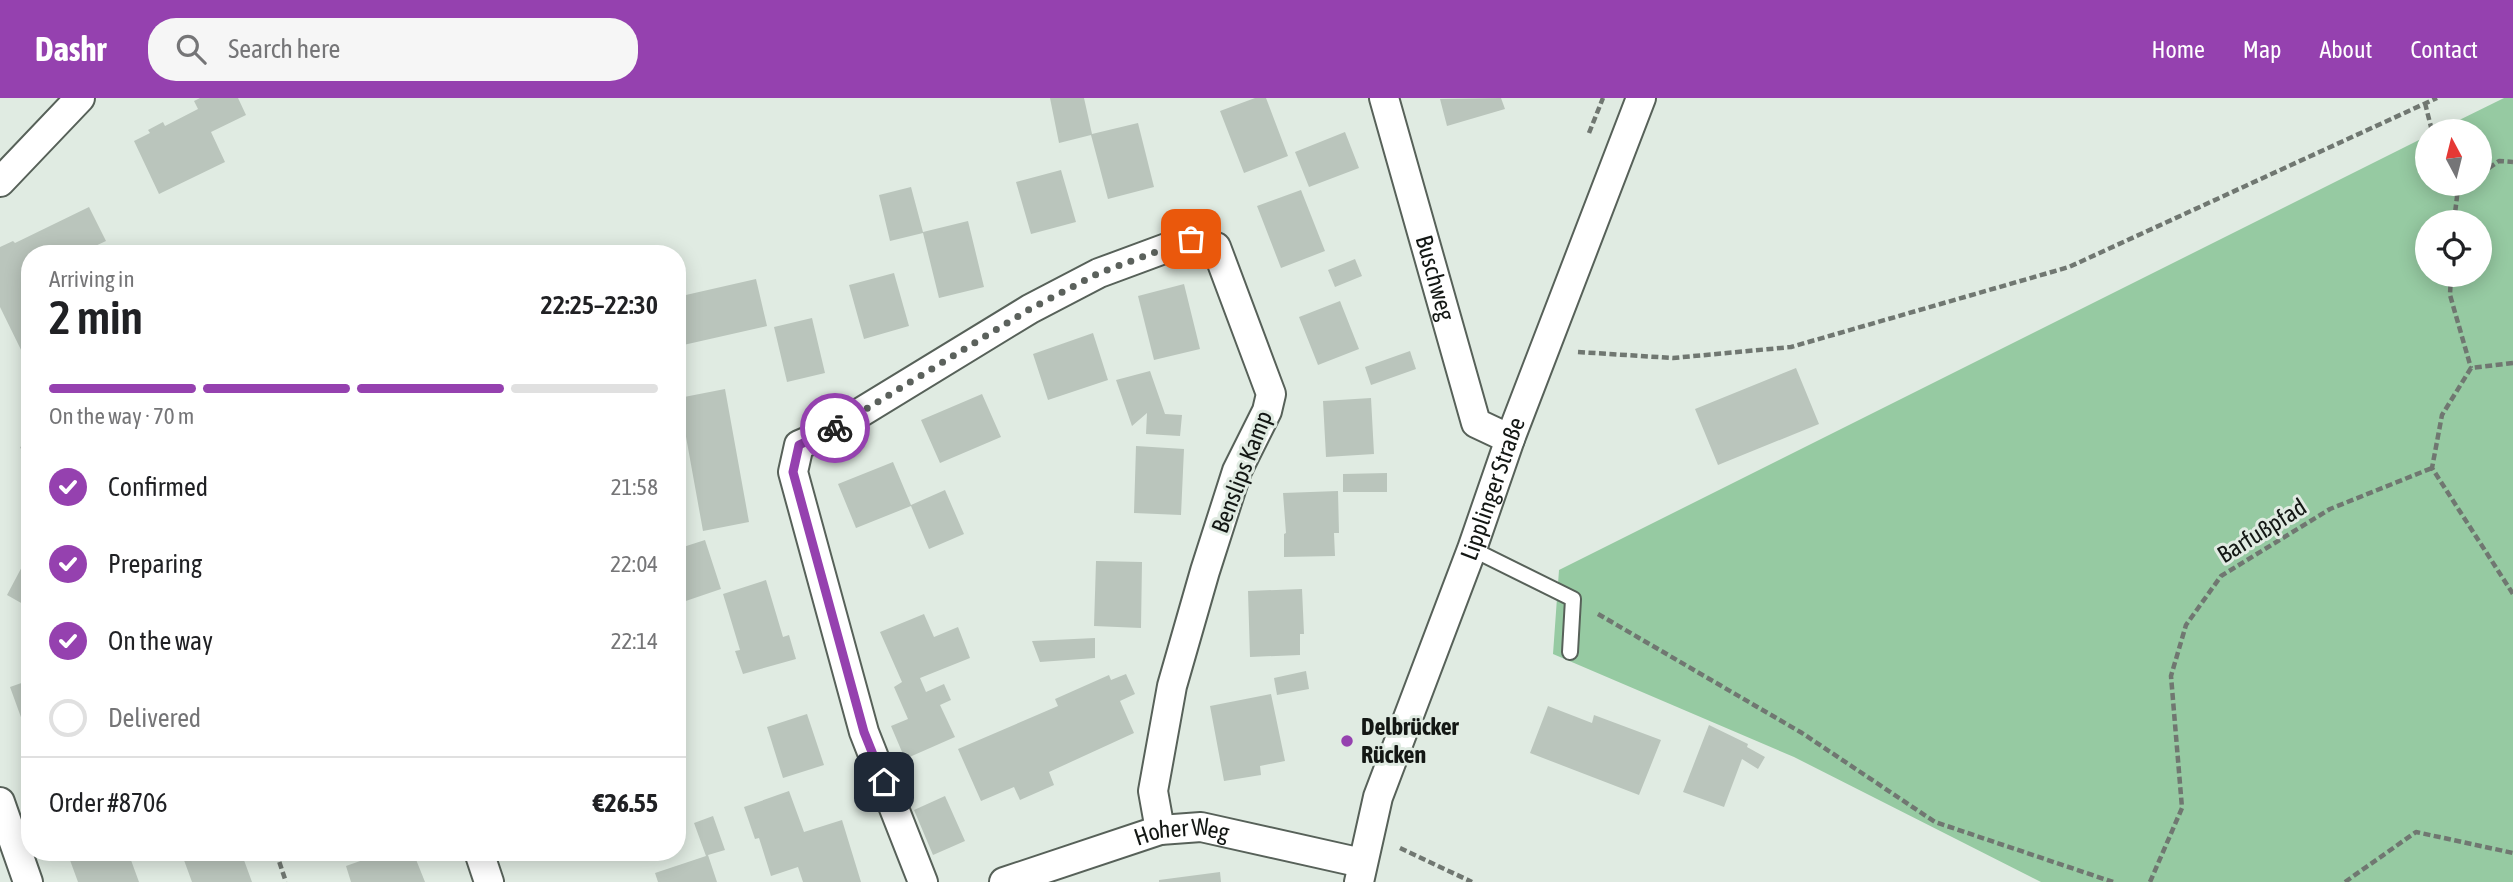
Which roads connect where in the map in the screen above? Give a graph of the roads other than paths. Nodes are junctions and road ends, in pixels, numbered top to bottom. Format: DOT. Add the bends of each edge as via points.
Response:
graph roads {
  1 [pos="80,98"];
  2 [pos="1384,98"];
  3 [pos="1641,98"];
  4 [pos="0,182"];
  5 [pos="1510,439"];
  6 [pos="1472,549"];
  7 [pos="1570,652"];
  8 [pos="0,802"];
  9 [pos="1160,830"];
  10 [pos="482,861"];
  11 [pos="1360,873"];
  12 [pos="1018,880"];
  13 [pos="28,882"];
  14 [pos="489,882"];
  15 [pos="923,882"];
  1 -- 4 [label="street"];
  2 -- 5 [label="street, Buschweg" via="1476,423"];
  3 -- 5 [label="street, Lipplinger Straße"];
  5 -- 6 [label="street, Lipplinger Straße"];
  6 -- 7 [label="lane" via="1573,599"];
  6 -- 11 [label="street, Lipplinger Straße" via="1378,797"];
  8 -- 13 [label="street"];
  9 -- 11 [label="street, Hoher Weg" via="1201,827"];
  9 -- 12 [label="street, Hoher Weg"];
  9 -- 15 [label="street, Benslips Kamp" via="1153,791 1172,685 1237,471 1271,394 1216,247 1191,239 1099,273 1030,309 827,433 799,445 793,472 864,732"];
  10 -- 14 [label="street"];
}
